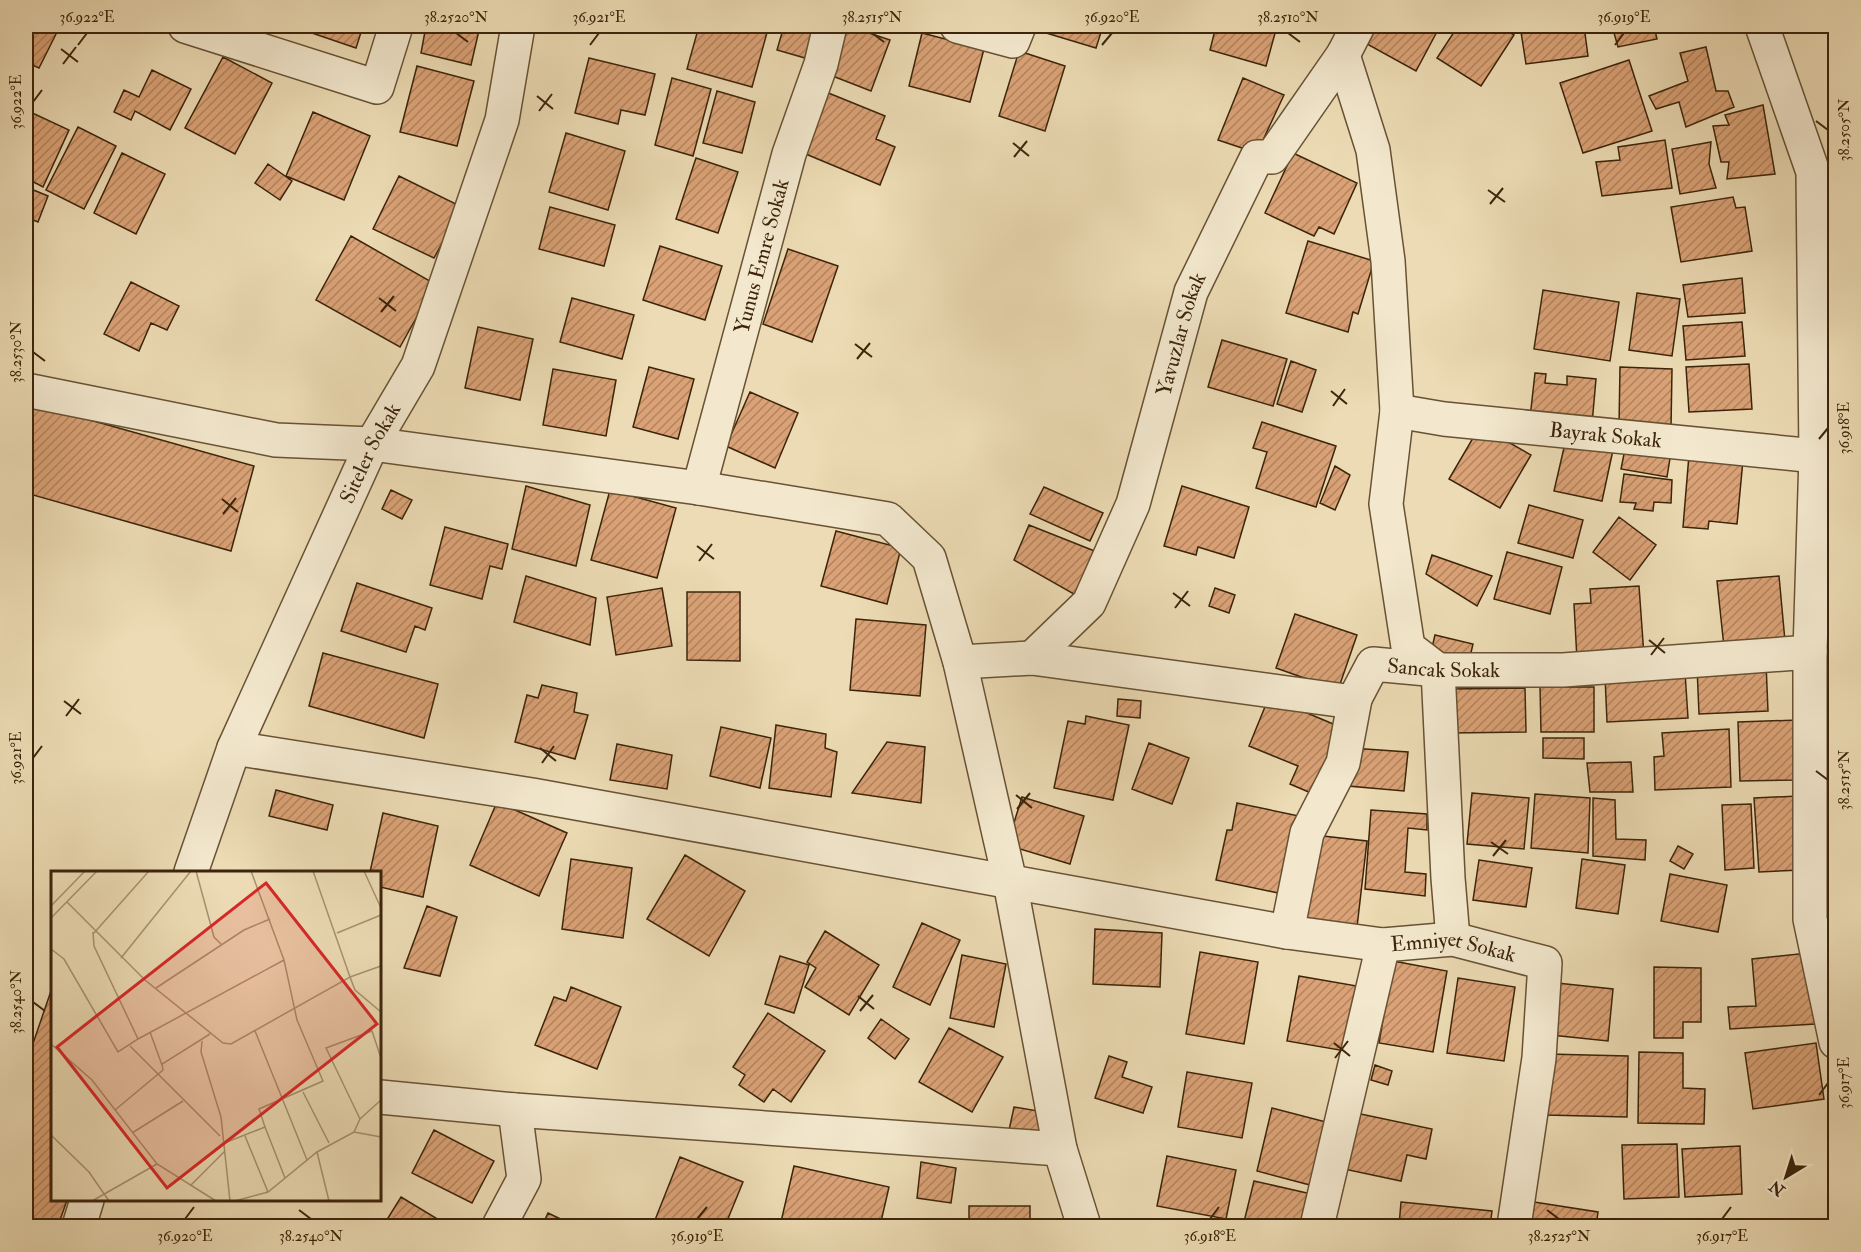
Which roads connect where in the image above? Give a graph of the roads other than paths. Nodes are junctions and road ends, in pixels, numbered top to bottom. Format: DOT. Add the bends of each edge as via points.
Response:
graph roads {
  1 [pos="185,26"];
  2 [pos="396,26"];
  3 [pos="518,26"];
  4 [pos="830,26"];
  5 [pos="957,26"];
  6 [pos="1019,26"];
  7 [pos="1358,26"];
  8 [pos="1762,26"];
  9 [pos="1343,55"];
  10 [pos="1824,173"];
  11 [pos="26,390"];
  12 [pos="1397,411"];
  13 [pos="372,444"];
  14 [pos="1816,456"];
  15 [pos="699,488"];
  16 [pos="1810,652"];
  17 [pos="1032,658"];
  18 [pos="960,662"];
  19 [pos="1438,670"];
  20 [pos="1355,699"];
  21 [pos="234,748"];
  22 [pos="192,871"];
  23 [pos="1010,882"];
  24 [pos="1287,932"];
  25 [pos="1453,939"];
  26 [pos="1383,945"];
  27 [pos="1836,1042"];
  28 [pos="381,1096"];
  29 [pos="515,1110"];
  30 [pos="1060,1149"];
  31 [pos="87,1201"];
  32 [pos="79,1227"];
  33 [pos="499,1227"];
  34 [pos="1084,1227"];
  35 [pos="1317,1227"];
  36 [pos="1514,1227"];
  1 -- 2 [label="street" via="377,87"];
  3 -- 13 [label="street, Siteler Sokak" via="502,120 418,366"];
  4 -- 15 [label="street, Yunus Emre Sokak" via="821,64 789,154"];
  5 -- 6 [label="street" via="1013,42"];
  7 -- 9 [label="street, Yavuzlar Sokak"];
  8 -- 10 [label="street"];
  9 -- 12 [label="street" via="1373,150 1388,261"];
  9 -- 17 [label="street, Yavuzlar Sokak" via="1272,157 1257,157 1191,292 1133,504 1089,603"];
  10 -- 14 [label="street"];
  11 -- 13 [label="street" via="276,440"];
  12 -- 14 [label="street, Bayrak Sokak"];
  12 -- 19 [label="street" via="1386,504 1408,647"];
  13 -- 15 [label="street"];
  13 -- 21 [label="street, Siteler Sokak"];
  14 -- 16 [label="street"];
  15 -- 18 [label="street" via="888,519 929,558"];
  16 -- 19 [label="street, Sancak Sokak" via="1563,670"];
  16 -- 27 [label="street" via="1810,919"];
  17 -- 18 [label="street"];
  17 -- 20 [label="street" via="1353,702"];
  18 -- 23 [label="street"];
  19 -- 20 [label="street, Sancak Sokak" via="1373,664"];
  19 -- 25 [label="street"];
  20 -- 24 [label="street" via="1344,763 1307,832"];
  21 -- 22 [label="street, Siteler Sokak"];
  21 -- 23 [label="street" via="532,795"];
  23 -- 24 [label="street"];
  23 -- 30 [label="street"];
  24 -- 26 [label="street"];
  25 -- 26 [label="street, Emniyet Sokak"];
  25 -- 36 [label="street, Emniyet Sokak" via="1545,963 1539,1058"];
  26 -- 35 [label="street, Emniyet Sokak"];
  28 -- 29 [label="street"];
  29 -- 30 [label="street"];
  29 -- 33 [label="street" via="524,1179"];
  30 -- 34 [label="street"];
  31 -- 32 [label="street"];
}
